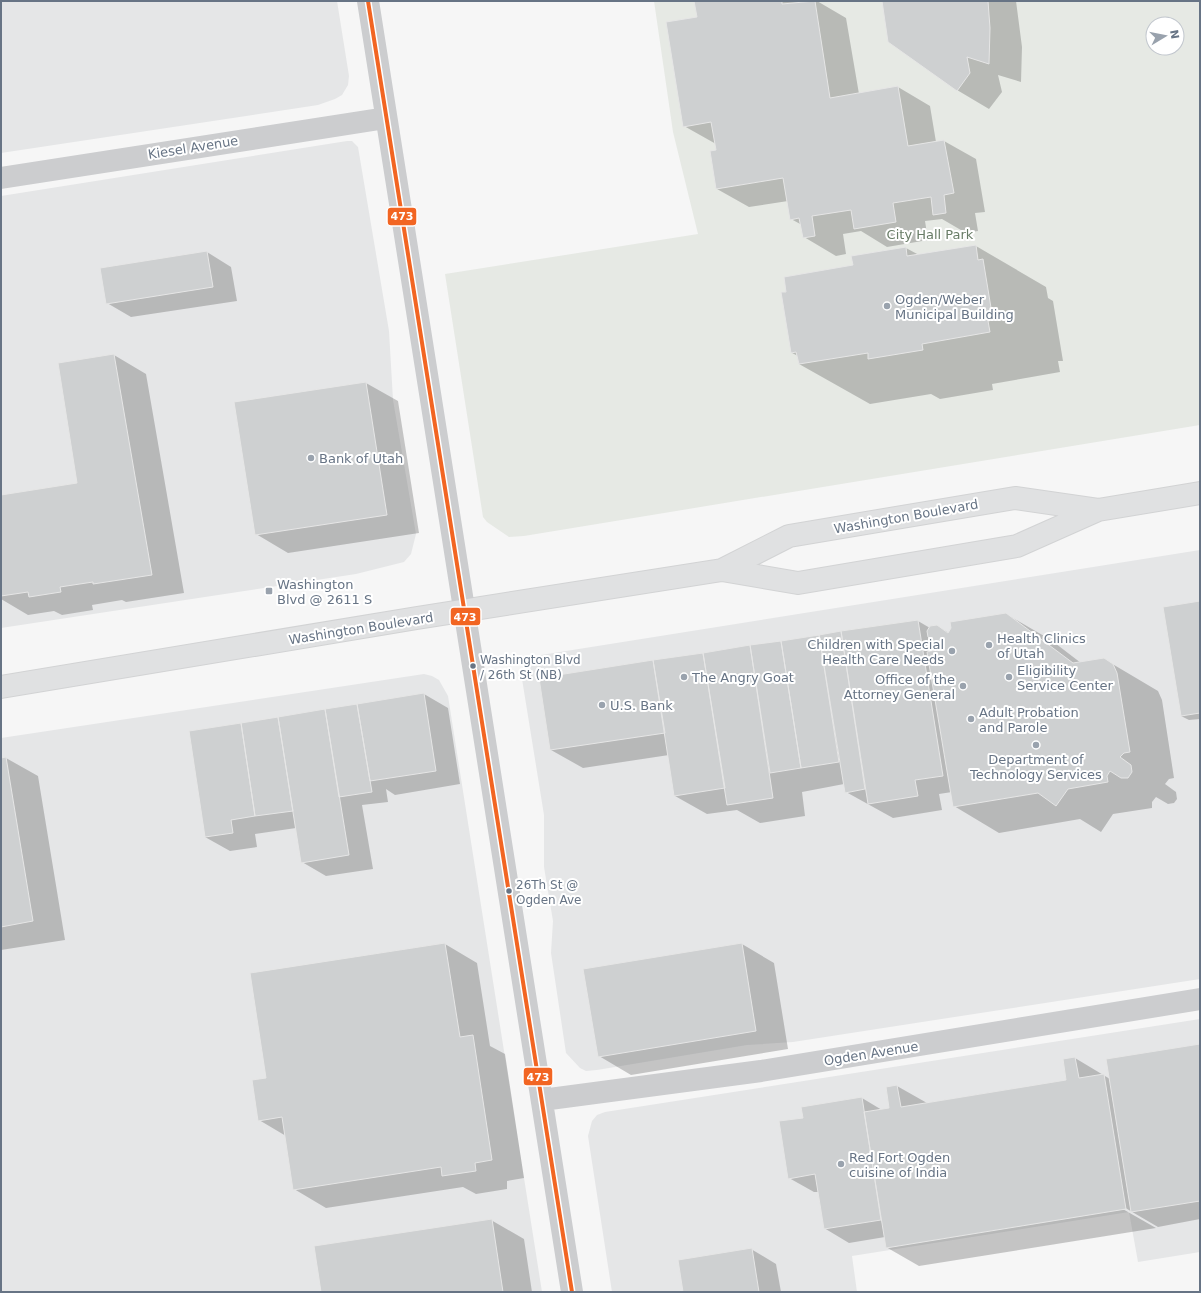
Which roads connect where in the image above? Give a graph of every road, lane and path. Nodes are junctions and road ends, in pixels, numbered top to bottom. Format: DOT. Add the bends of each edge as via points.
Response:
graph roads {
  1 [pos="368,1"];
  2 [pos="386,118"];
  3 [pos="1,178"];
  4 [pos="1200,493"];
  5 [pos="1098,510"];
  6 [pos="722,570"];
  7 [pos="464,611"];
  8 [pos="1,687"];
  9 [pos="1200,999"];
  10 [pos="542,1100"];
  11 [pos="572,1292"];
  1 -- 2 [label="street"];
  2 -- 3 [label="street, Kiesel Avenue"];
  2 -- 7 [label="street"];
  4 -- 5 [label="main road, Washington Boulevard"];
  5 -- 6 [label="main road, Washington Boulevard" via="1018,546 798,583"];
  5 -- 6 [label="main road, Washington Boulevard" via="1015,498 789,536"];
  6 -- 7 [label="main road, Washington Boulevard"];
  7 -- 8 [label="main road, Washington Boulevard"];
  7 -- 10 [label="street"];
  9 -- 10 [label="street, Ogden Avenue" via="760,1071"];
  10 -- 11 [label="street"];
}
